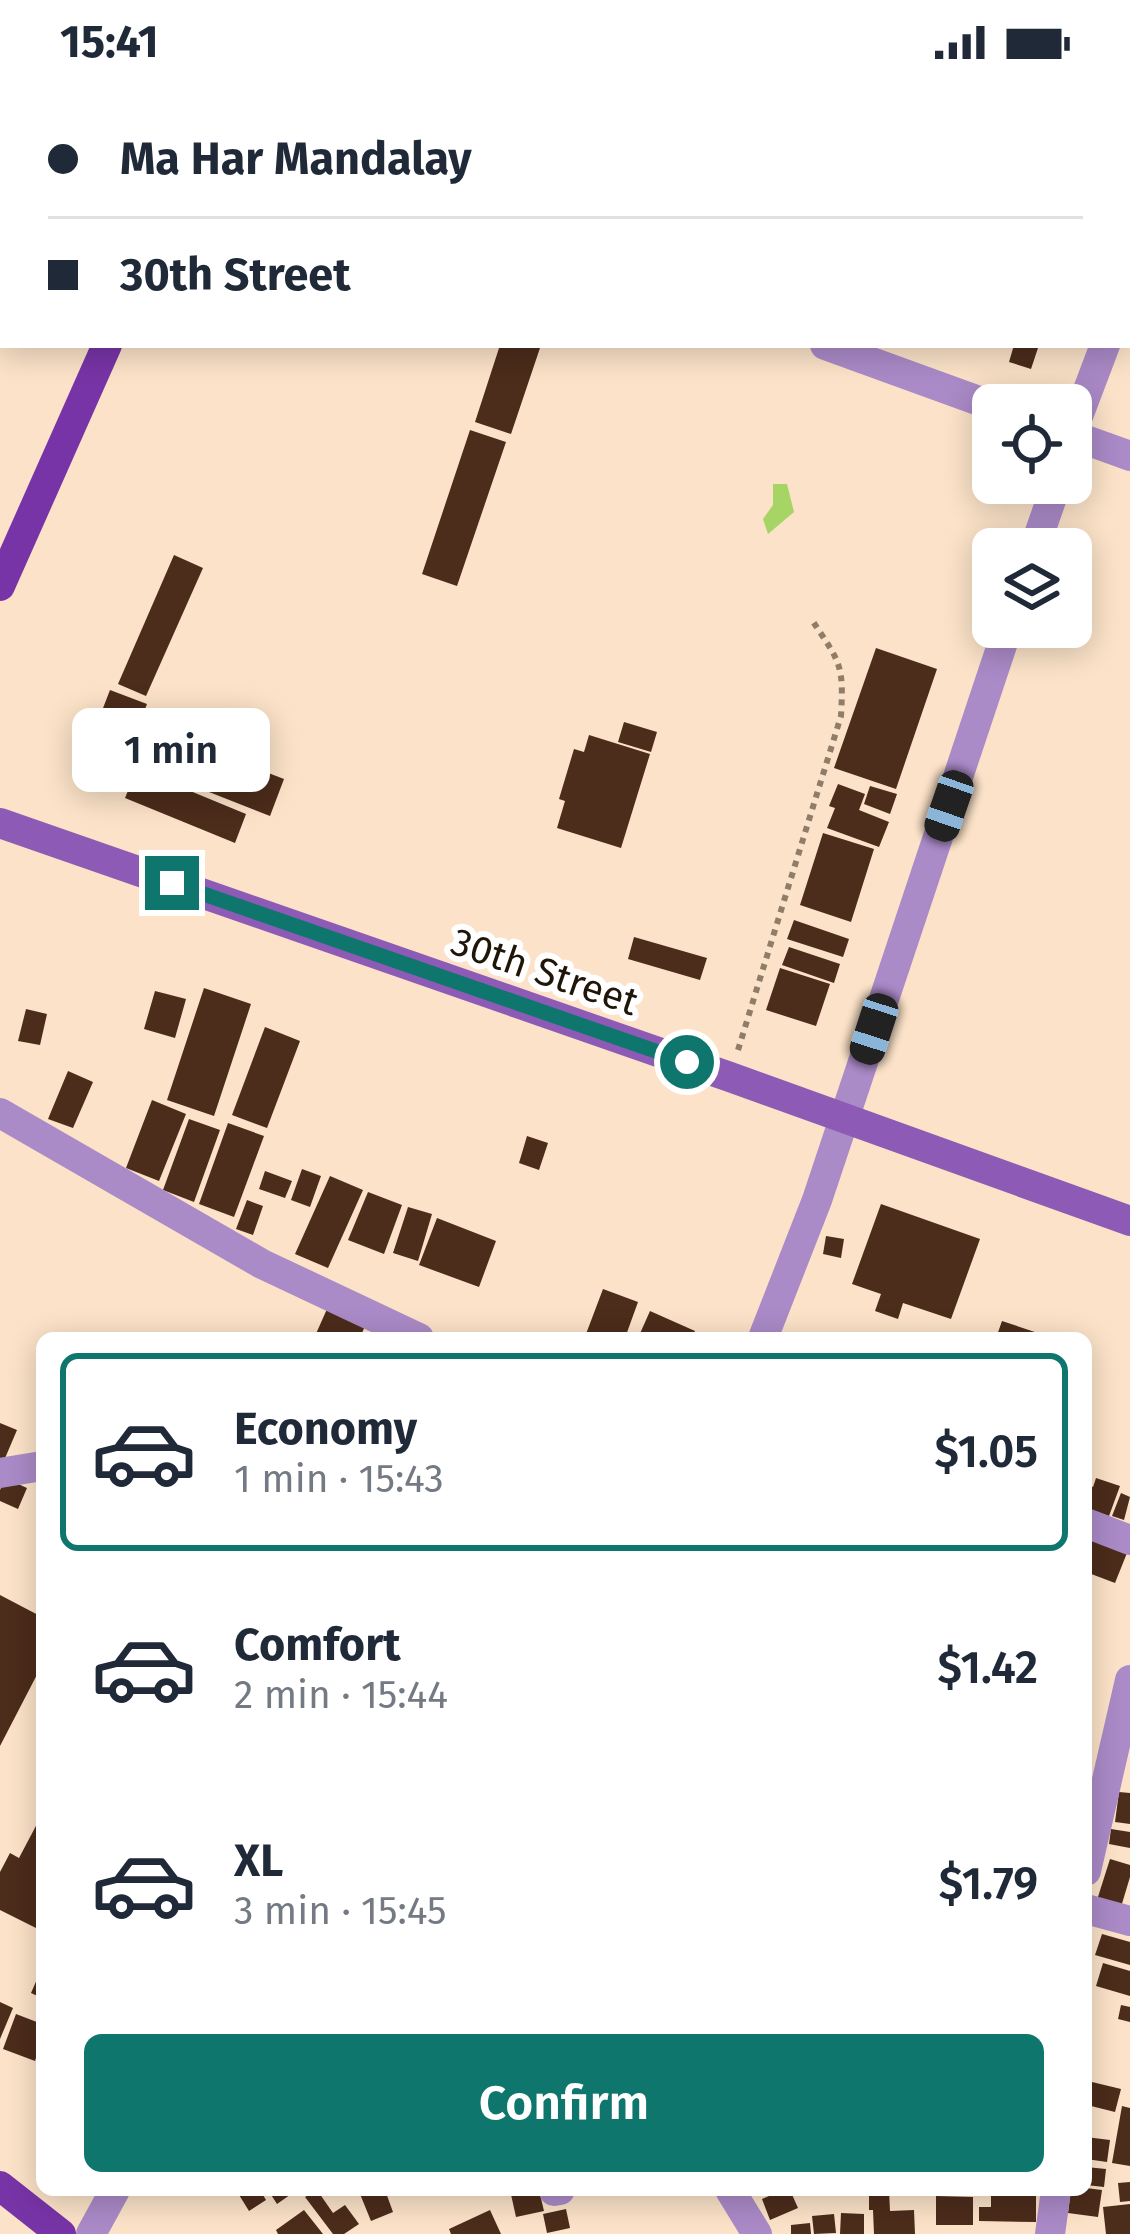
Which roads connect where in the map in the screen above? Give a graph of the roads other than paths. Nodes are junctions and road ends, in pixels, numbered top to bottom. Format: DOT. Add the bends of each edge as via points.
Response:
graph roads {
  1 [pos="106,348"];
  2 [pos="833,348"];
  3 [pos="1104,348"];
  4 [pos="1091,384"];
  5 [pos="972,398"];
  6 [pos="1092,444"];
  7 [pos="1130,456"];
  8 [pos="0,586"];
  9 [pos="1001,648"];
  10 [pos="0,823"];
  11 [pos="0,1113"];
  12 [pos="844,1118"];
  13 [pos="1130,1221"];
  14 [pos="405,1332"];
  15 [pos="765,1332"];
  16 [pos="36,1467"];
  17 [pos="0,1473"];
  18 [pos="1092,1525"];
  19 [pos="1130,1540"];
  20 [pos="1130,1680"];
  21 [pos="1092,1844"];
  22 [pos="1092,1911"];
  23 [pos="1130,1921"];
  24 [pos="0,2186"];
  25 [pos="112,2196"];
  26 [pos="734,2196"];
  27 [pos="1055,2196"];
  28 [pos="61,2234"];
  29 [pos="91,2234"];
  30 [pos="757,2234"];
  31 [pos="1050,2234"];
  1 -- 8 [label="main road"];
  2 -- 5 [label="street"];
  3 -- 4 [label="street"];
  6 -- 7 [label="street"];
  9 -- 12 [label="street"];
  10 -- 12 [label="main road, 30th Street"];
  11 -- 14 [label="street" via="262,1264"];
  12 -- 13 [label="main road, 30th Street"];
  12 -- 15 [label="street"];
  16 -- 17 [label="street"];
  18 -- 19 [label="street"];
  20 -- 21 [label="street"];
  22 -- 23 [label="street"];
  24 -- 28 [label="main road"];
  25 -- 29 [label="street"];
  26 -- 30 [label="street"];
  27 -- 31 [label="street"];
}
